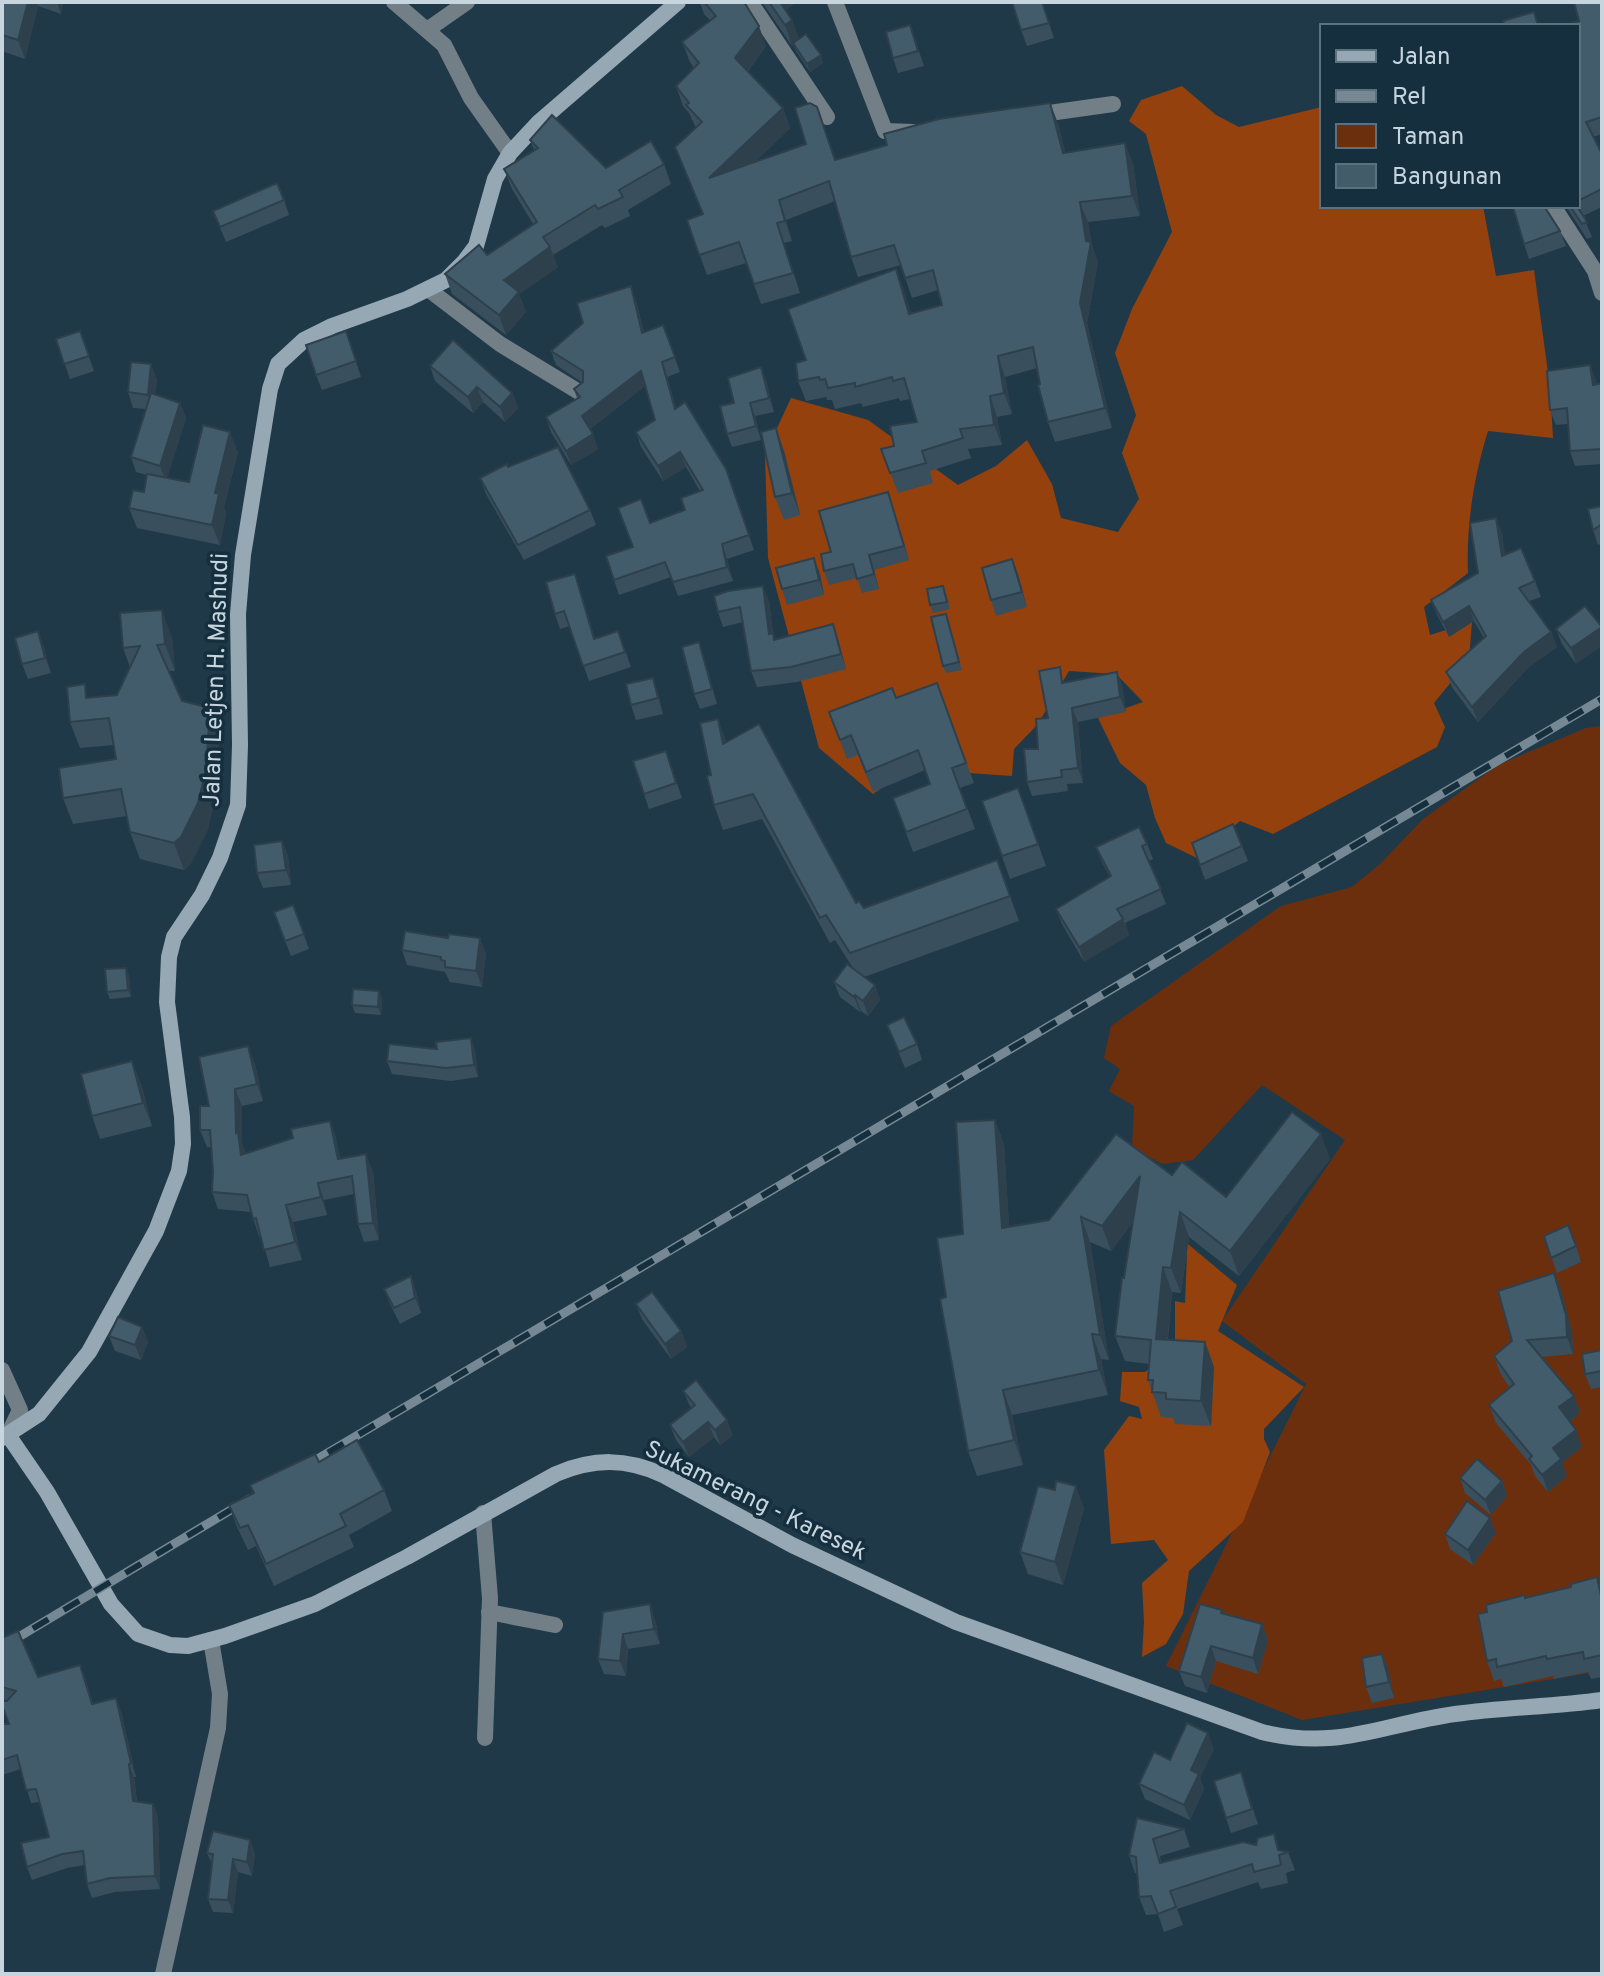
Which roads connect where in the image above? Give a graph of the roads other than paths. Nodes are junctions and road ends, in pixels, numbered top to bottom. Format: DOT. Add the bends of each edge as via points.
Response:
graph roads {
  1 [pos="394,2"];
  2 [pos="467,2"];
  3 [pos="678,2"];
  4 [pos="750,2"];
  5 [pos="835,2"];
  6 [pos="427,30"];
  7 [pos="1113,104"];
  8 [pos="1023,116"];
  9 [pos="827,117"];
  10 [pos="933,130"];
  11 [pos="510,153"];
  12 [pos="1554,208"];
  13 [pos="428,289"];
  14 [pos="1602,293"];
  15 [pos="579,392"];
  16 [pos="2,1370"];
  17 [pos="5,1436"];
  18 [pos="483,1513"];
  19 [pos="489,1612"];
  20 [pos="555,1625"];
  21 [pos="211,1640"];
  22 [pos="1602,1700"];
  23 [pos="485,1738"];
  24 [pos="163,1974"];
  1 -- 6 [label="street"];
  2 -- 6 [label="street"];
  3 -- 11 [label="street, Jalan Letjen H. Mashudi"];
  4 -- 9 [label="street"];
  5 -- 10 [label="street" via="885,131"];
  6 -- 11 [label="street" via="444,45 471,98"];
  7 -- 8 [label="street"];
  11 -- 13 [label="street, Jalan Letjen H. Mashudi" via="495,179 476,246 446,280"];
  12 -- 14 [label="street" via="1595,271"];
  13 -- 15 [label="street" via="500,344"];
  13 -- 17 [label="street, Jalan Letjen H. Mashudi" via="332,326 304,340 278,364 238,614 238,805 220,858 174,937 169,957 167,1002 182,1117 179,1171 156,1231 89,1352 39,1414"];
  16 -- 17 [label="street" via="20,1410"];
  17 -- 21 [label="street, Sukamerang - Karesek" via="47,1492 111,1604 138,1634 170,1645"];
  18 -- 19 [label="street"];
  18 -- 21 [label="street, Sukamerang - Karesek" via="315,1604"];
  18 -- 22 [label="street, Sukamerang - Karesek" via="577,1465 641,1465 792,1545 956,1622 1284,1738 1346,1738 1452,1714"];
  19 -- 20 [label="street"];
  19 -- 23 [label="street"];
  21 -- 24 [label="street" via="221,1711"];
}
